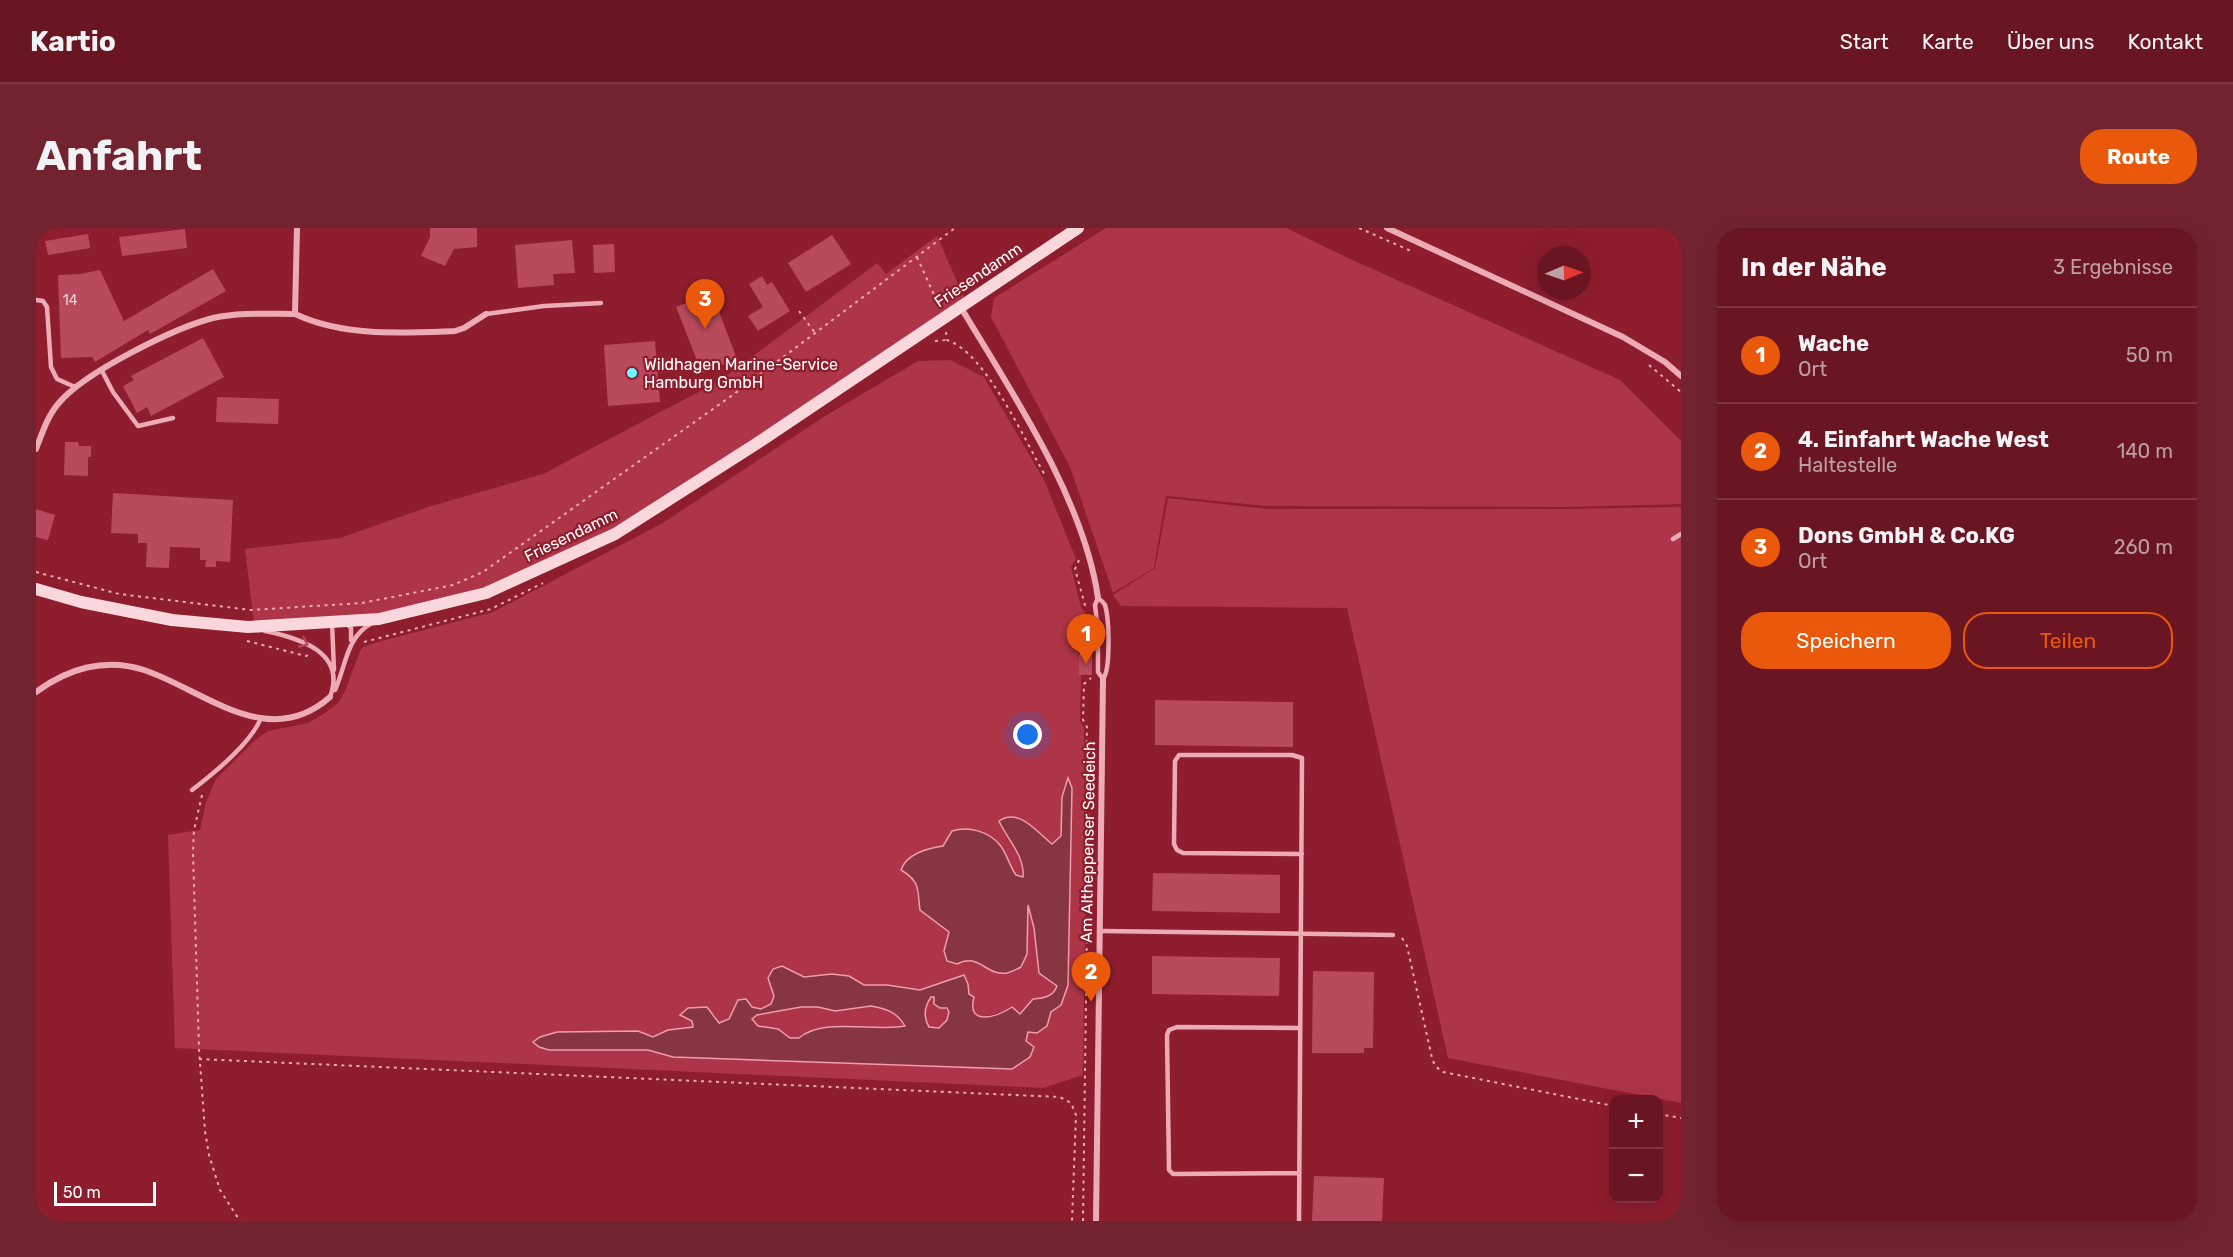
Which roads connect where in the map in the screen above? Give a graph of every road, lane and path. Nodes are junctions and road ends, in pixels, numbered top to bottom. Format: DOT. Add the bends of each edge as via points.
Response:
graph roads {
  1 [pos="297,228"];
  2 [pos="955,228"];
  3 [pos="1078,228"];
  4 [pos="1359,228"];
  5 [pos="1387,228"];
  6 [pos="1413,252"];
  7 [pos="917,257"];
  8 [pos="36,300"];
  9 [pos="601,303"];
  10 [pos="960,306"];
  11 [pos="799,311"];
  12 [pos="295,314"];
  13 [pos="486,314"];
  14 [pos="944,318"];
  15 [pos="815,333"];
  16 [pos="1645,362"];
  17 [pos="102,370"];
  18 [pos="1681,376"];
  19 [pos="75,387"];
  20 [pos="1681,392"];
  21 [pos="173,418"];
  22 [pos="36,450"];
  23 [pos="1048,481"];
  24 [pos="1681,534"];
  25 [pos="1673,539"];
  26 [pos="1078,557"];
  27 [pos="36,572"];
  28 [pos="36,589"];
  29 [pos="1098,598"];
  30 [pos="1088,613"];
  31 [pos="379,619"];
  32 [pos="337,622"];
  33 [pos="248,627"];
  34 [pos="351,643"];
  35 [pos="1093,676"];
  36 [pos="334,678"];
  37 [pos="1103,679"];
  38 [pos="36,692"];
  39 [pos="330,697"];
  40 [pos="261,718"];
  41 [pos="211,776"];
  42 [pos="192,790"];
  43 [pos="1302,854"];
  44 [pos="1101,931"];
  45 [pos="1300,933"];
  46 [pos="1393,935"];
  47 [pos="1300,1028"];
  48 [pos="199,1059"];
  49 [pos="1609,1105"];
  50 [pos="1663,1115"];
  51 [pos="1681,1118"];
  52 [pos="1299,1173"];
  53 [pos="240,1221"];
  54 [pos="1072,1221"];
  55 [pos="1083,1221"];
  56 [pos="1096,1221"];
  57 [pos="1299,1221"];
  1 -- 12 [label="street"];
  2 -- 7 [label="path"];
  3 -- 10 [label="main road, Friesendamm"];
  4 -- 6 [label="path"];
  5 -- 18 [label="street" via="1623,337"];
  7 -- 14 [label="path"];
  7 -- 15 [label="path"];
  8 -- 19 [label="lane" via="47,307 51,367 57,379"];
  9 -- 13 [label="lane"];
  10 -- 14 [label="main road, Friesendamm"];
  10 -- 29 [label="street, Am Altheppenser Seedeich" via="1060,481 1088,555"];
  11 -- 15 [label="path"];
  12 -- 13 [label="street" via="316,323 392,334 455,331"];
  12 -- 17 [label="street" via="214,318 161,338"];
  14 -- 23 [label="path" via="947,340 960,346 989,378"];
  14 -- 31 [label="main road, Friesendamm" via="615,534 486,593"];
  15 -- 27 [label="path" via="483,572 453,585 362,603 251,610 118,594"];
  16 -- 20 [label="path"];
  17 -- 19 [label="street"];
  17 -- 21 [label="lane" via="138,426"];
  19 -- 22 [label="street" via="58,404"];
  24 -- 25 [label="lane"];
  26 -- 30 [label="path" via="1075,569"];
  28 -- 33 [label="main road, Friesendamm" via="172,620"];
  29 -- 37 [label="lane, Am Altheppenser Seedeich" via="1098,672"];
  29 -- 37 [label="lane, Am Altheppenser Seedeich" via="1104,604 1108,636 1107,672"];
  31 -- 32 [label="main road, Friesendamm"];
  31 -- 34 [label="lane"];
  32 -- 33 [label="main road, Friesendamm"];
  32 -- 34 [label="lane" via="351,628"];
  32 -- 36 [label="lane"];
  33 -- 36 [label="lane, one-way" via="285,635 316,649 327,659"];
  34 -- 39 [label="lane"];
  35 -- 55 [label="path" via="1084,684 1083,720 1087,727 1089,774"];
  36 -- 39 [label="lane"];
  37 -- 44 [label="street, Am Altheppenser Seedeich"];
  38 -- 40 [label="street" via="72,670 125,666 144,670 234,712"];
  39 -- 40 [label="street" via="306,713"];
  40 -- 41 [label="lane" via="252,735"];
  41 -- 42 [label="lane"];
  41 -- 48 [label="path" via="198,810 193,853"];
  43 -- 43 [label="lane" via="1177,850 1175,761 1179,755 1302,758"];
  43 -- 45 [label="lane"];
  44 -- 45 [label="lane"];
  44 -- 56 [label="street, Am Altheppenser Seedeich"];
  45 -- 46 [label="lane"];
  45 -- 47 [label="lane"];
  46 -- 49 [label="path" via="1407,946 1435,1066 1443,1072"];
  47 -- 52 [label="lane"];
  47 -- 52 [label="lane" via="1177,1027 1167,1035 1169,1170 1173,1174"];
  48 -- 53 [label="path" via="209,1155 220,1190"];
  48 -- 54 [label="path" via="1060,1097 1071,1103 1076,1115"];
  50 -- 51 [label="path"];
  52 -- 57 [label="lane"];
}
